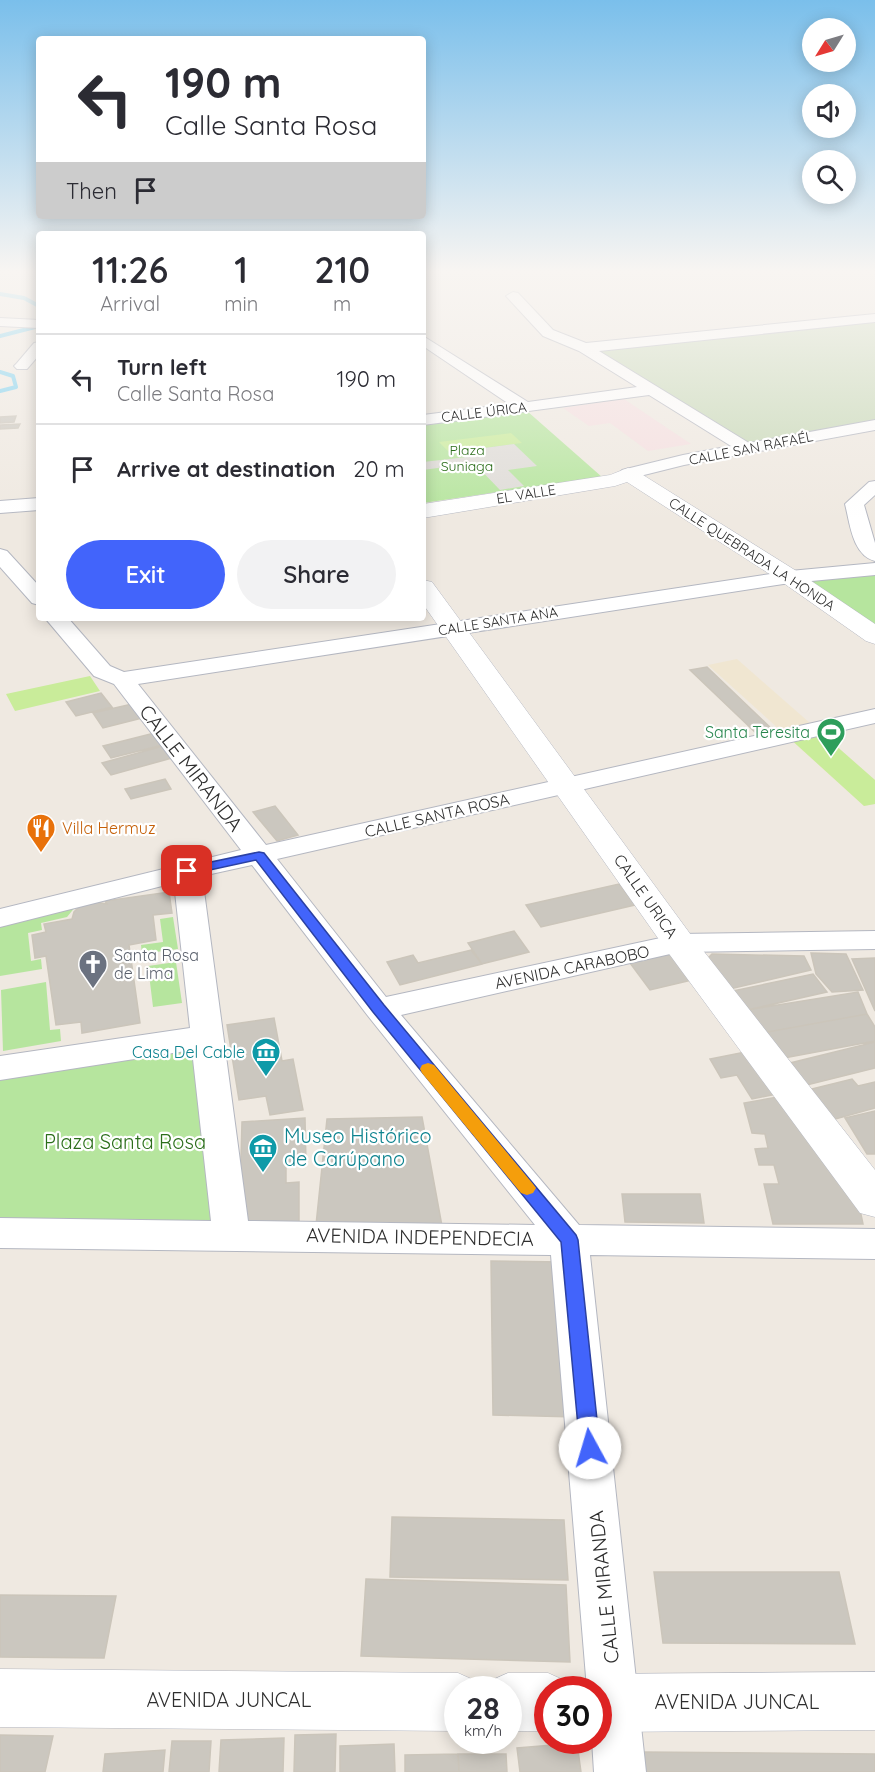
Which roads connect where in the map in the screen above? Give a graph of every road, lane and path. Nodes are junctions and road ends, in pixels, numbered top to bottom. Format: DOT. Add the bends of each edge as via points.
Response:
graph roads {
  1 [pos="31,356"];
  2 [pos="447,356"];
  3 [pos="597,356"];
  4 [pos="22,366"];
  5 [pos="653,390"];
  6 [pos="525,407"];
  7 [pos="426,420"];
  8 [pos="875,425"];
  9 [pos="747,449"];
  10 [pos="628,474"];
  11 [pos="875,486"];
  12 [pos="36,504"];
  13 [pos="0,507"];
  14 [pos="426,511"];
  15 [pos="0,555"];
  16 [pos="875,555"];
  17 [pos="875,569"];
  18 [pos="790,577"];
  19 [pos="426,591"];
  20 [pos="36,596"];
  21 [pos="59,621"];
  22 [pos="454,627"];
  23 [pos="875,636"];
  24 [pos="122,679"];
  25 [pos="875,716"];
  26 [pos="567,785"];
  27 [pos="259,856"];
  28 [pos="187,871"];
  29 [pos="0,918"];
  30 [pos="875,940"];
  31 [pos="680,943"];
  32 [pos="379,1009"];
  33 [pos="206,1037"];
  34 [pos="0,1068"];
  35 [pos="875,1201"];
  36 [pos="0,1233"];
  37 [pos="231,1234"];
  38 [pos="569,1240"];
  39 [pos="875,1244"];
  40 [pos="605,1676"];
  41 [pos="0,1698"];
  42 [pos="444,1701"];
  43 [pos="875,1701"];
  44 [pos="612,1703"];
  45 [pos="612,1730"];
  46 [pos="620,1772"];
  1 -- 4 [label="street"];
  2 -- 6 [label="street"];
  3 -- 5 [label="street"];
  5 -- 6 [label="street, CALLE ÚRICA"];
  5 -- 9 [label="street"];
  6 -- 7 [label="street, CALLE ÚRICA"];
  8 -- 9 [label="street, CALLE SAN RAFAÉL"];
  9 -- 10 [label="street, CALLE SAN RAFAÉL"];
  10 -- 14 [label="main road, EL VALLE" via="615,480"];
  10 -- 18 [label="main road, CALLE QUEBRADA LA HONDA"];
  11 -- 16 [label="street" via="855,504 864,542"];
  12 -- 13 [label="street"];
  15 -- 20 [label="street"];
  17 -- 18 [label="street, CALLE SANTA ANA"];
  18 -- 22 [label="street, CALLE SANTA ANA"];
  18 -- 23 [label="main road, CALLE QUEBRADA LA HONDA"];
  19 -- 22 [label="main road, CALLE URICA"];
  21 -- 24 [label="street, CALLE MIRANDA" via="102,671"];
  22 -- 24 [label="street, CALLE SANTA ANA"];
  22 -- 26 [label="main road, CALLE URICA"];
  24 -- 27 [label="street, CALLE MIRANDA"];
  25 -- 26 [label="street, CALLE SANTA ROSA"];
  26 -- 27 [label="street, CALLE SANTA ROSA"];
  26 -- 31 [label="main road, CALLE URICA"];
  27 -- 28 [label="street, CALLE SANTA ROSA"];
  27 -- 32 [label="street, CALLE MIRANDA"];
  28 -- 29 [label="street, CALLE SANTA ROSA"];
  28 -- 33 [label="street"];
  30 -- 31 [label="street, AVENIDA CARABOBO"];
  31 -- 32 [label="street, AVENIDA CARABOBO"];
  31 -- 35 [label="main road, CALLE URICA"];
  32 -- 38 [label="street, CALLE MIRANDA"];
  33 -- 34 [label="street"];
  33 -- 37 [label="street"];
  36 -- 37 [label="street, AVENIDA INDEPENDECIA"];
  37 -- 38 [label="street, AVENIDA INDEPENDECIA"];
  38 -- 39 [label="street, AVENIDA INDEPENDECIA"];
  38 -- 40 [label="street, CALLE MIRANDA"];
  41 -- 42 [label="main road, AVENIDA JUNCAL"];
  43 -- 44 [label="main road, AVENIDA JUNCAL"];
  45 -- 46 [label="street, CALLE MIRANDA"];
}
